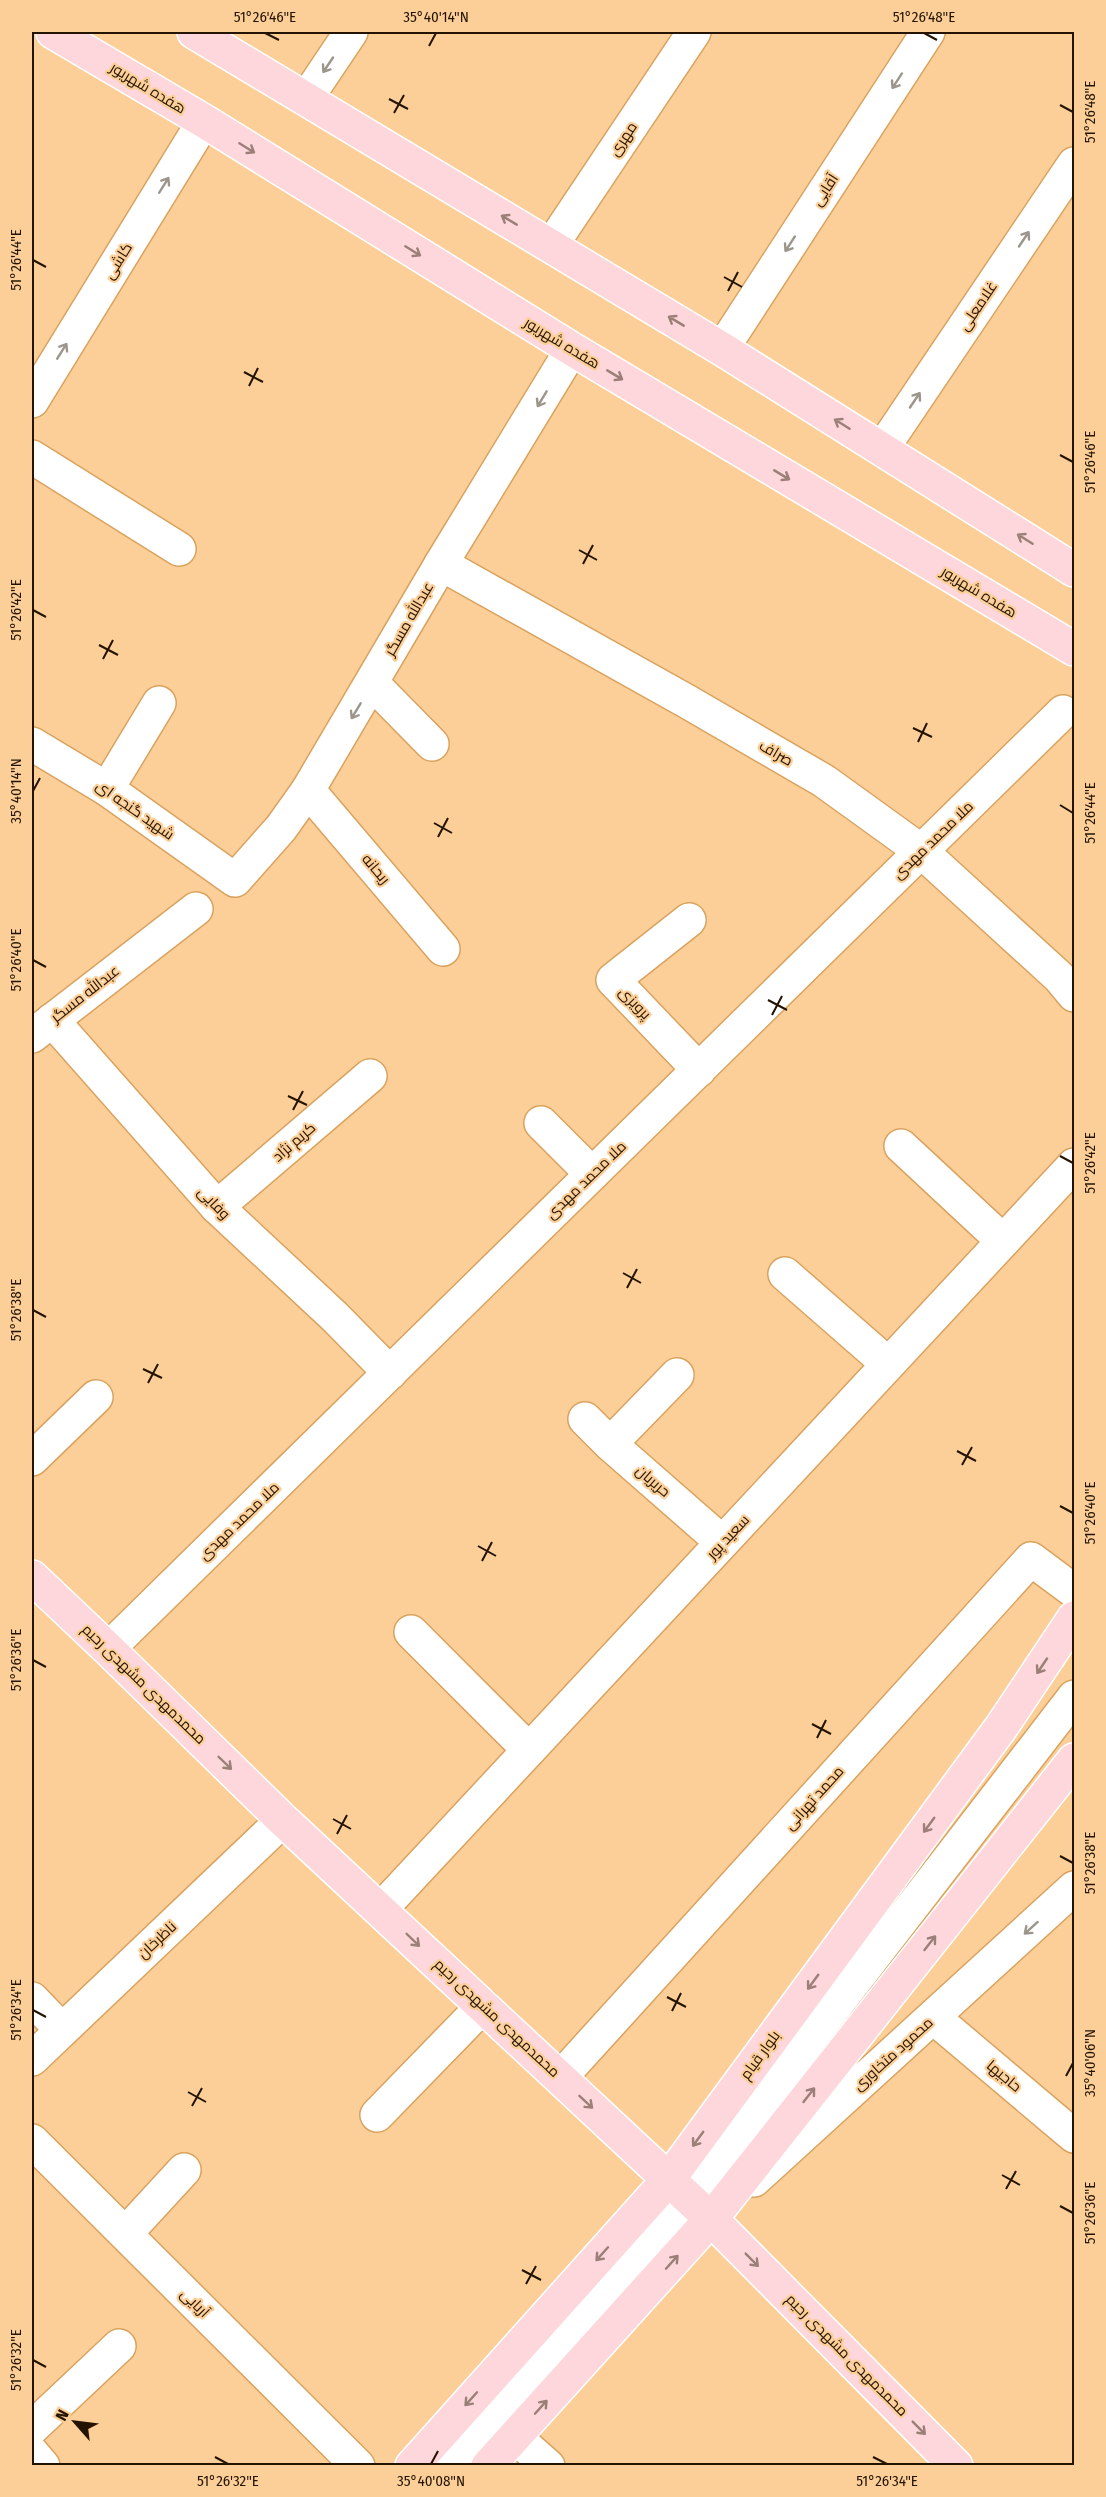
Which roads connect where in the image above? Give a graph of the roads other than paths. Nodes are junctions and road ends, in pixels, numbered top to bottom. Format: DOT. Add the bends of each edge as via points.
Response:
graph roads {
  1 [pos="53,32"];
  2 [pos="194,32"];
  3 [pos="351,32"];
  4 [pos="694,32"];
  5 [pos="928,32"];
  6 [pos="306,99"];
  7 [pos="204,121"];
  8 [pos="1074,164"];
  9 [pos="551,246"];
  10 [pos="572,349"];
  11 [pos="722,349"];
  12 [pos="32,401"];
  13 [pos="882,449"];
  14 [pos="32,457"];
  15 [pos="178,549"];
  16 [pos="441,564"];
  17 [pos="1074,570"];
  18 [pos="1074,649"];
  19 [pos="372,683"];
  20 [pos="159,703"];
  21 [pos="1064,712"];
  22 [pos="32,744"];
  23 [pos="432,744"];
  24 [pos="107,789"];
  25 [pos="308,790"];
  26 [pos="921,851"];
  27 [pos="235,880"];
  28 [pos="196,909"];
  29 [pos="688,920"];
  30 [pos="443,949"];
  31 [pos="1074,995"];
  32 [pos="42,1028"];
  33 [pos="699,1070"];
  34 [pos="370,1076"];
  35 [pos="541,1123"];
  36 [pos="901,1146"];
  37 [pos="1074,1165"];
  38 [pos="592,1174"];
  39 [pos="217,1207"];
  40 [pos="1003,1241"];
  41 [pos="785,1274"];
  42 [pos="888,1364"];
  43 [pos="390,1373"];
  44 [pos="677,1375"];
  45 [pos="96,1397"];
  46 [pos="585,1419"];
  47 [pos="609,1444"];
  48 [pos="32,1459"];
  49 [pos="722,1542"];
  50 [pos="32,1577"];
  51 [pos="1074,1591"];
  52 [pos="1074,1618"];
  53 [pos="411,1632"];
  54 [pos="108,1648"];
  55 [pos="1074,1697"];
  56 [pos="530,1750"];
  57 [pos="1074,1760"];
  58 [pos="283,1820"];
  59 [pos="1074,1888"];
  60 [pos="381,1909"];
  61 [pos="32,2000"];
  62 [pos="483,2006"];
  63 [pos="933,2017"];
  64 [pos="62,2030"];
  65 [pos="32,2060"];
  66 [pos="560,2078"];
  67 [pos="377,2115"];
  68 [pos="1074,2136"];
  69 [pos="32,2141"];
  70 [pos="184,2170"];
  71 [pos="689,2198"];
  72 [pos="126,2233"];
  73 [pos="119,2346"];
  74 [pos="32,2428"];
  75 [pos="514,2436"];
  76 [pos="32,2453"];
  77 [pos="43,2466"];
  78 [pos="358,2466"];
  79 [pos="412,2466"];
  80 [pos="445,2466"];
  81 [pos="488,2466"];
  82 [pos="548,2466"];
  83 [pos="956,2466"];
  1 -- 7 [label="main road, هفده شهریور"];
  2 -- 6 [label="main road"];
  3 -- 6 [label="street, one-way"];
  4 -- 9 [label="street, مهری"];
  5 -- 11 [label="street, آقایی, one-way"];
  9 -- 6 [label="main road, one-way"];
  7 -- 10 [label="main road, هفده شهریور, one-way"];
  12 -- 7 [label="street, کاشی, one-way"];
  13 -- 8 [label="street, غلامعلی, one-way"];
  11 -- 9 [label="main road, one-way"];
  10 -- 16 [label="street, عبدالله مسگر, one-way"];
  10 -- 18 [label="main road, هفده شهریور, one-way"];
  13 -- 11 [label="main road, one-way"];
  17 -- 13 [label="main road, one-way"];
  14 -- 15 [label="street"];
  16 -- 19 [label="street, عبدالله مسگر"];
  16 -- 26 [label="street, صراف" via="824,781"];
  19 -- 23 [label="street"];
  19 -- 25 [label="street, عبدالله مسگر, one-way"];
  20 -- 24 [label="street"];
  21 -- 26 [label="street, ملا محمد مهدی"];
  22 -- 24 [label="street, شهید گنجه ای"];
  24 -- 27 [label="street, شهید گنجه ای"];
  25 -- 27 [label="street, عبدالله مسگر"];
  25 -- 30 [label="street, ریحانه"];
  26 -- 31 [label="street, صراف"];
  26 -- 33 [label="street, ملا محمد مهدی"];
  28 -- 32 [label="street, عبدالله مسگر"];
  29 -- 33 [label="street, پرویزی" via="613,980"];
  32 -- 39 [label="street, وفایی"];
  33 -- 38 [label="street, ملا محمد مهدی"];
  34 -- 39 [label="street, کریم نژاد"];
  35 -- 38 [label="street"];
  36 -- 40 [label="street"];
  37 -- 40 [label="street, سعید پور"];
  38 -- 43 [label="street, ملا محمد مهدی"];
  39 -- 43 [label="street, وفایی"];
  40 -- 42 [label="street, سعید پور"];
  41 -- 42 [label="street"];
  42 -- 49 [label="street, سعید پور"];
  43 -- 54 [label="street, ملا محمد مهدی"];
  44 -- 47 [label="street"];
  45 -- 48 [label="street"];
  46 -- 47 [label="street, حریریان"];
  47 -- 49 [label="street, حریریان"];
  49 -- 56 [label="street, سعید پور"];
  50 -- 54 [label="main road, محمدمهدی مشهدی رحیم"];
  51 -- 66 [label="street, محمد تهرانی" via="1031,1559"];
  52 -- 71 [label="main road, بلوار قیام, one-way"];
  53 -- 56 [label="street"];
  54 -- 58 [label="main road, محمدمهدی مشهدی رحیم, one-way"];
  55 -- 71 [label="street"];
  56 -- 60 [label="street, سعید پور"];
  71 -- 57 [label="main road, بلوار قیام, one-way"];
  58 -- 60 [label="main road, محمدمهدی مشهدی رحیم"];
  58 -- 64 [label="street, ناظرخان"];
  59 -- 63 [label="street, محمود متخاوری, one-way"];
  60 -- 62 [label="main road, محمدمهدی مشهدی رحیم, one-way"];
  61 -- 64 [label="street"];
  62 -- 66 [label="main road, محمدمهدی مشهدی رحیم"];
  62 -- 67 [label="street"];
  63 -- 68 [label="street, حاجیها"];
  63 -- 71 [label="street, محمود متخاوری"];
  64 -- 65 [label="street, ناظرخان"];
  66 -- 71 [label="main road, محمدمهدی مشهدی رحیم, one-way"];
  69 -- 72 [label="street, آریایی"];
  70 -- 72 [label="street"];
  75 -- 71 [label="main road, بلوار قیام, one-way"];
  71 -- 79 [label="main road, بلوار قیام, one-way"];
  71 -- 80 [label="street"];
  71 -- 83 [label="main road, محمدمهدی مشهدی رحیم, one-way"];
  72 -- 78 [label="street, آریایی"];
  73 -- 74 [label="street"];
  75 -- 81 [label="main road, بلوار قیام"];
  75 -- 82 [label="street"];
  76 -- 77 [label="street"];
}
